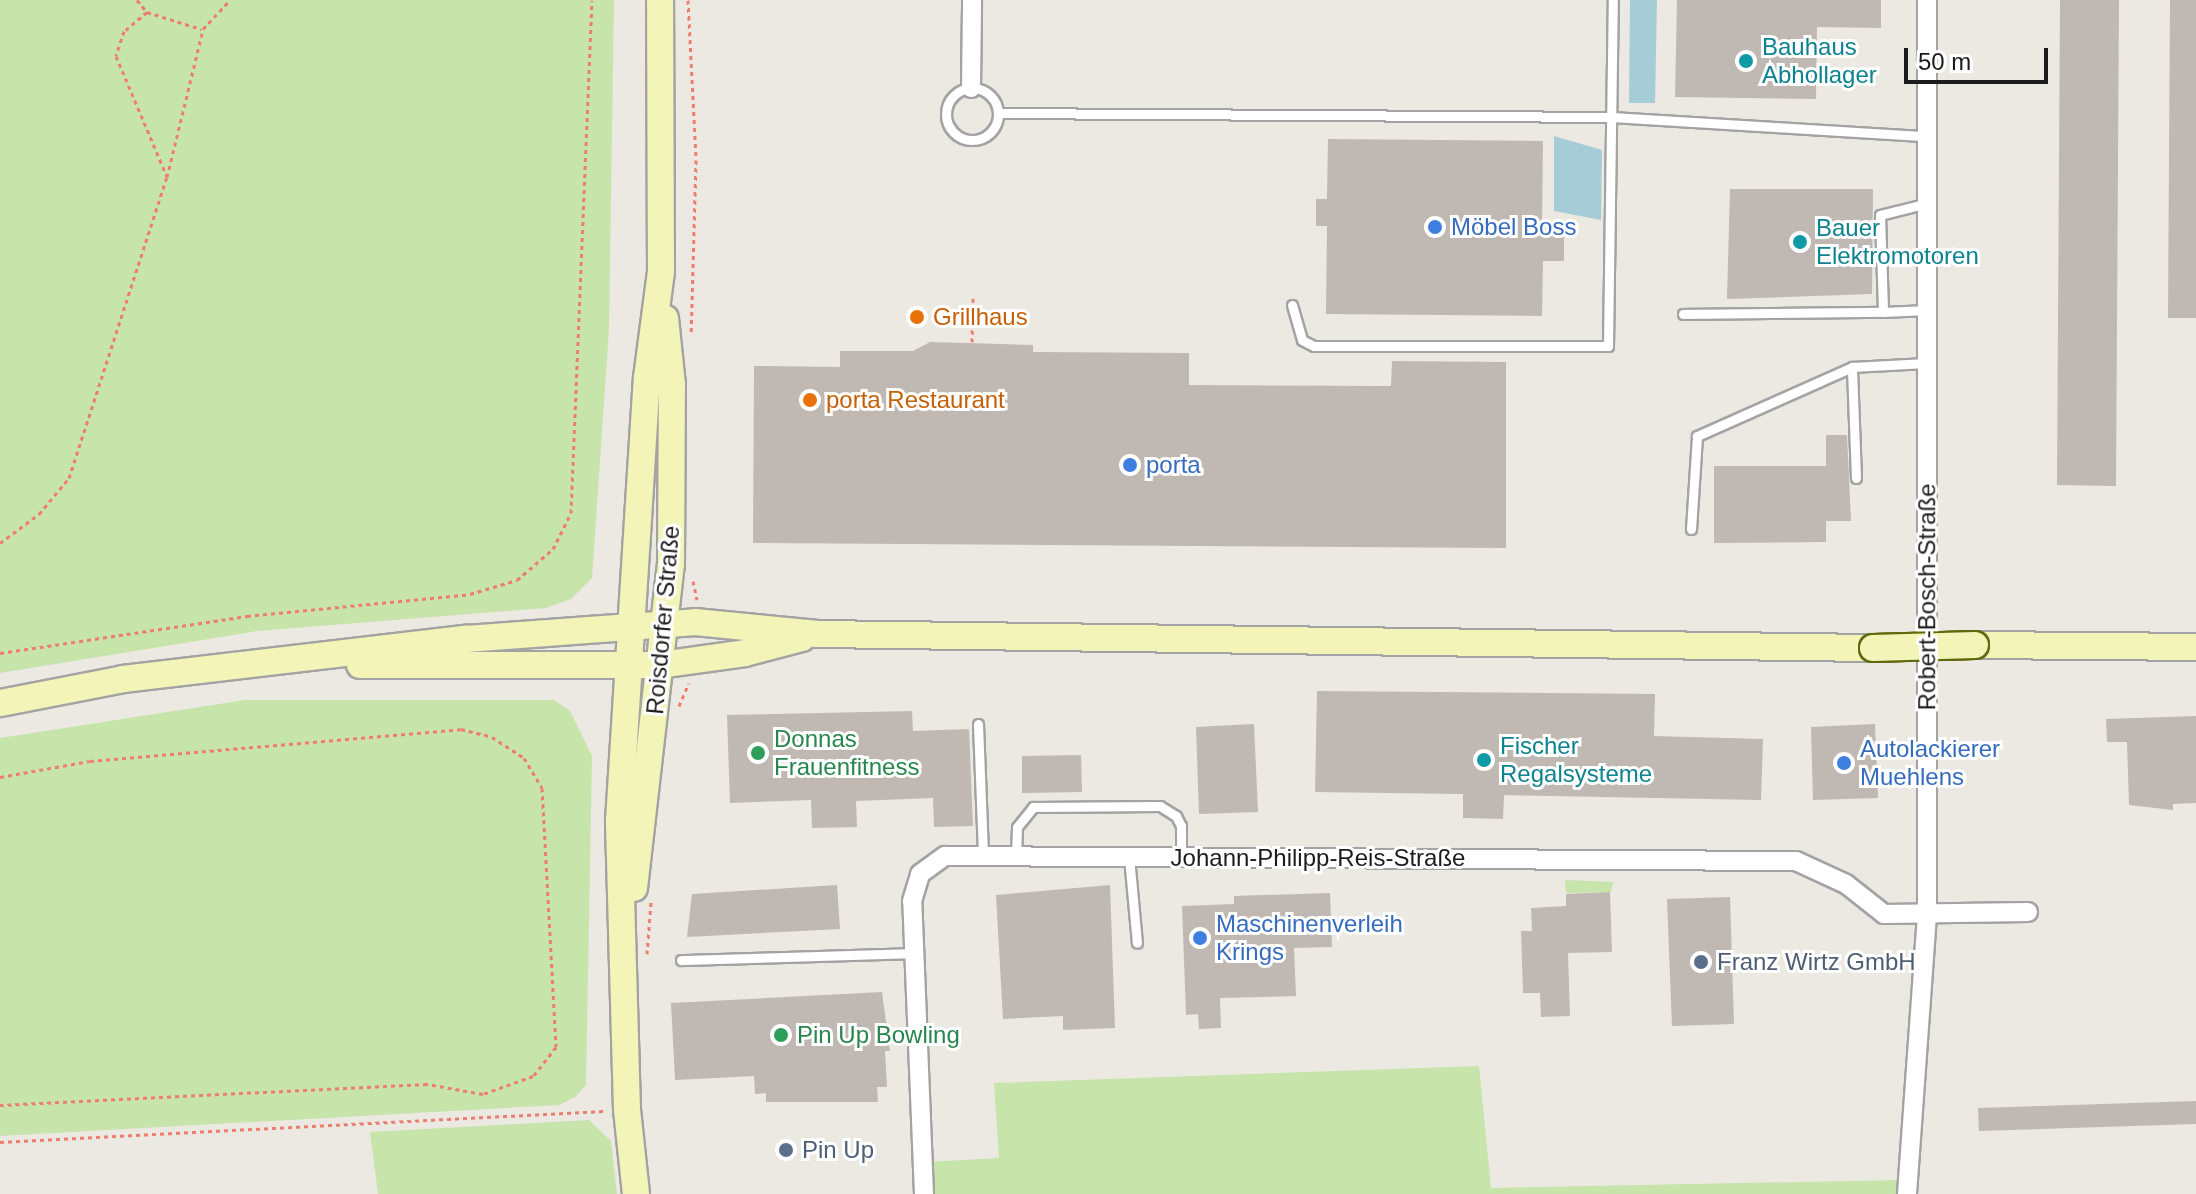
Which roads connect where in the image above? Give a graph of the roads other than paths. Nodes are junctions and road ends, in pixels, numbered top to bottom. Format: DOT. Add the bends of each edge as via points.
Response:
graph roads {
  1 [pos="660,0"];
  2 [pos="972,0"];
  3 [pos="1613,0"];
  4 [pos="1927,0"];
  5 [pos="971,88"];
  6 [pos="998,113"];
  7 [pos="1612,117"];
  8 [pos="1925,136"];
  9 [pos="1924,204"];
  10 [pos="661,271"];
  11 [pos="1292,305"];
  12 [pos="1927,310"];
  13 [pos="1883,312"];
  14 [pos="1683,314"];
  15 [pos="1926,363"];
  16 [pos="1852,367"];
  17 [pos="1856,478"];
  18 [pos="1691,529"];
  19 [pos="664,623"];
  20 [pos="631,628"];
  21 [pos="817,634"];
  22 [pos="2196,647"];
  23 [pos="277,663"];
  24 [pos="660,665"];
  25 [pos="628,666"];
  26 [pos="0,703"];
  27 [pos="978,724"];
  28 [pos="983,856"];
  29 [pos="1016,856"];
  30 [pos="1129,857"];
  31 [pos="1181,857"];
  32 [pos="2028,912"];
  33 [pos="1927,914"];
  34 [pos="1137,943"];
  35 [pos="913,953"];
  36 [pos="681,960"];
  37 [pos="624,969"];
  38 [pos="636,1194"];
  39 [pos="924,1194"];
  40 [pos="1907,1194"];
  1 -- 10 [label="main road, Roisdorfer Straße"];
  2 -- 5 [label="street"];
  3 -- 7 [label="lane"];
  4 -- 8 [label="street, Robert-Bosch-Straße"];
  5 -- 6 [label="lane" via="987,92"];
  5 -- 6 [label="lane" via="950,101 946,113 952,130 975,140 992,130"];
  6 -- 7 [label="lane"];
  7 -- 8 [label="lane"];
  7 -- 11 [label="lane" via="1608,346 1314,346 1302,340 1295,327"];
  8 -- 9 [label="street, Robert-Bosch-Straße"];
  9 -- 12 [label="street, Robert-Bosch-Straße"];
  9 -- 13 [label="lane" via="1880,215"];
  10 -- 19 [label="main road, Roisdorfer Straße" via="672,385 671,564"];
  10 -- 20 [label="main road, Roisdorfer Straße" via="647,378"];
  12 -- 13 [label="lane"];
  12 -- 15 [label="street, Robert-Bosch-Straße"];
  13 -- 14 [label="lane"];
  15 -- 16 [label="lane"];
  15 -- 33 [label="street, Robert-Bosch-Straße"];
  16 -- 17 [label="lane"];
  16 -- 18 [label="lane" via="1697,436"];
  19 -- 20 [label="main road"];
  19 -- 21 [label="main road"];
  19 -- 24 [label="main road, Roisdorfer Straße"];
  20 -- 23 [label="main road" via="466,639"];
  20 -- 25 [label="main road, Roisdorfer Straße"];
  21 -- 22 [label="main road, bridge" via="1873,648"];
  21 -- 24 [label="main road" via="745,653"];
  23 -- 25 [label="main road"];
  23 -- 26 [label="main road" via="123,679"];
  24 -- 25 [label="main road"];
  24 -- 37 [label="main road, Roisdorfer Straße"];
  25 -- 37 [label="main road, Roisdorfer Straße" via="619,821"];
  27 -- 28 [label="lane"];
  28 -- 29 [label="street, Johann-Philipp-Reis-Straße"];
  28 -- 35 [label="street, Johann-Philipp-Reis-Straße" via="945,856 920,874 912,901"];
  29 -- 30 [label="street, Johann-Philipp-Reis-Straße"];
  29 -- 31 [label="lane" via="1020,818 1033,807 1160,806 1181,826"];
  30 -- 31 [label="street, Johann-Philipp-Reis-Straße"];
  30 -- 34 [label="lane"];
  31 -- 33 [label="street, Johann-Philipp-Reis-Straße" via="1796,861 1846,884 1884,914"];
  32 -- 33 [label="street, Johann-Philipp-Reis-Straße"];
  33 -- 40 [label="street, Robert-Bosch-Straße"];
  35 -- 36 [label="lane"];
  35 -- 39 [label="street, Johann-Philipp-Reis-Straße"];
  37 -- 38 [label="main road, Roisdorfer Straße" via="627,1110"];
}
